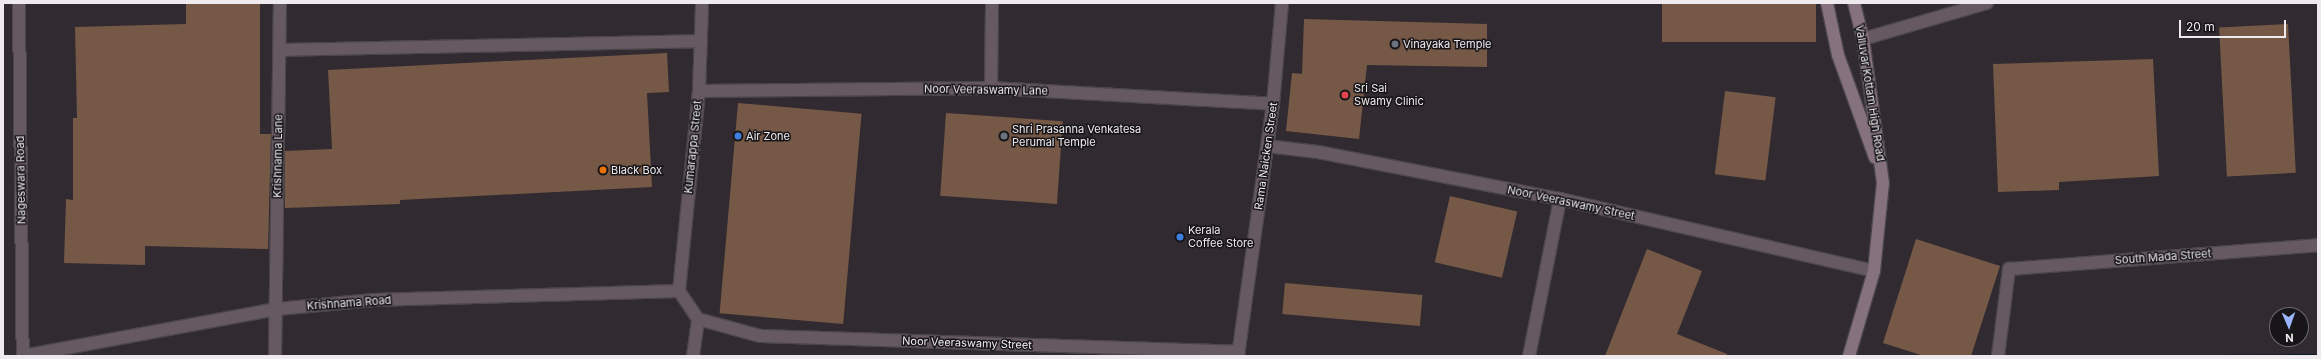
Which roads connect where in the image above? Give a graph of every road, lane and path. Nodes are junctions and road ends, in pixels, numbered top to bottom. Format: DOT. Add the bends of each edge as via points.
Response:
graph roads {
  1 [pos="19,3"];
  2 [pos="280,3"];
  3 [pos="702,3"];
  4 [pos="992,3"];
  5 [pos="1282,3"];
  6 [pos="1827,3"];
  7 [pos="1854,3"];
  8 [pos="1987,3"];
  9 [pos="1863,39"];
  10 [pos="701,41"];
  11 [pos="279,50"];
  12 [pos="991,88"];
  13 [pos="699,91"];
  14 [pos="1273,104"];
  15 [pos="1267,146"];
  16 [pos="1883,183"];
  17 [pos="1560,199"];
  18 [pos="2318,245"];
  19 [pos="1874,271"];
  20 [pos="679,291"];
  21 [pos="277,309"];
  22 [pos="698,319"];
  23 [pos="1238,354"];
  24 [pos="23,356"];
  25 [pos="276,356"];
  26 [pos="693,356"];
  27 [pos="1529,356"];
  28 [pos="1849,356"];
  29 [pos="1998,356"];
  1 -- 24 [label="street, Nageswara Road"];
  2 -- 11 [label="street, Krishnama Lane"];
  3 -- 10 [label="street, Kumarappa Street"];
  4 -- 12 [label="street"];
  5 -- 14 [label="street, Rama Naicken Street"];
  6 -- 16 [label="main road, Valluvar Kottam High Road" via="1838,55"];
  7 -- 9 [label="main road, Valluvar Kottam High Road"];
  8 -- 9 [label="street"];
  9 -- 16 [label="main road, Valluvar Kottam High Road"];
  10 -- 11 [label="street"];
  10 -- 13 [label="street, Kumarappa Street"];
  11 -- 21 [label="street, Krishnama Lane"];
  12 -- 13 [label="street, Noor Veeraswamy Lane"];
  12 -- 14 [label="street, Noor Veeraswamy Lane"];
  13 -- 20 [label="street, Kumarappa Street"];
  14 -- 15 [label="street, Rama Naicken Street"];
  15 -- 17 [label="street, Noor Veeraswamy Street" via="1318,152"];
  15 -- 23 [label="street, Rama Naicken Street"];
  16 -- 19 [label="main road, Valluvar Kottam High Road"];
  17 -- 19 [label="street, Noor Veeraswamy Street"];
  17 -- 27 [label="street"];
  18 -- 29 [label="street, South Mada Street" via="2009,269"];
  19 -- 28 [label="main road, Valluvar Kottam High Road"];
  20 -- 21 [label="street, Krishnama Road" via="374,300"];
  20 -- 22 [label="street"];
  21 -- 24 [label="street, Krishnama Road"];
  21 -- 25 [label="street, Krishnama Lane"];
  22 -- 23 [label="street, Noor Veeraswamy Street" via="760,336"];
  22 -- 26 [label="street"];
}
